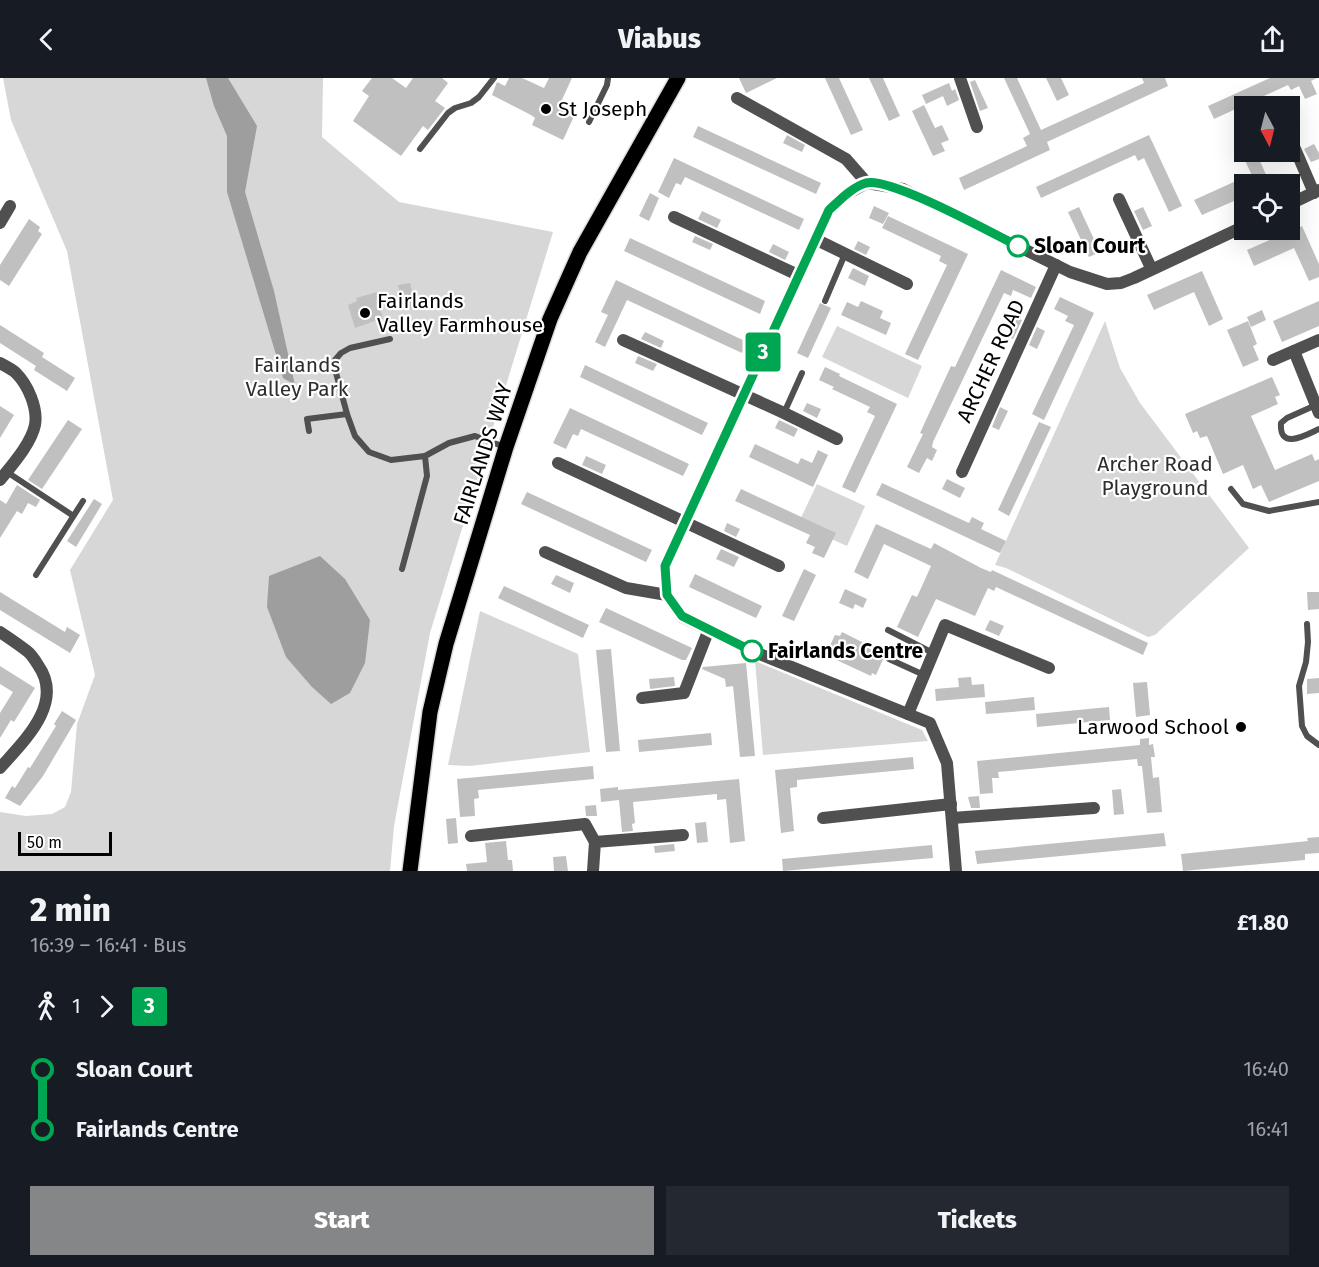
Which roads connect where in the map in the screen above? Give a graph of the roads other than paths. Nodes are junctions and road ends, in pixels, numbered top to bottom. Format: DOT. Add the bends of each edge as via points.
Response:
graph roads {
  1 [pos="494,78"];
  2 [pos="608,78"];
  3 [pos="678,78"];
  4 [pos="960,78"];
  5 [pos="737,98"];
  6 [pos="589,122"];
  7 [pos="977,127"];
  8 [pos="420,149"];
  9 [pos="1300,158"];
  10 [pos="867,183"];
  11 [pos="1316,191"];
  12 [pos="1119,199"];
  13 [pos="1300,199"];
  14 [pos="10,206"];
  15 [pos="674,217"];
  16 [pos="0,223"];
  17 [pos="1234,231"];
  18 [pos="815,239"];
  19 [pos="846,254"];
  20 [pos="1056,265"];
  21 [pos="1151,268"];
  22 [pos="798,275"];
  23 [pos="907,284"];
  24 [pos="825,301"];
  25 [pos="390,339"];
  26 [pos="623,340"];
  27 [pos="1319,340"];
  28 [pos="1294,351"];
  29 [pos="1273,360"];
  30 [pos="0,363"];
  31 [pos="802,373"];
  32 [pos="744,395"];
  33 [pos="1317,409"];
  34 [pos="784,412"];
  35 [pos="346,414"];
  36 [pos="1319,429"];
  37 [pos="309,431"];
  38 [pos="837,439"];
  39 [pos="506,447"];
  40 [pos="425,456"];
  41 [pos="558,463"];
  42 [pos="962,472"];
  43 [pos="3,476"];
  44 [pos="1231,489"];
  45 [pos="83,501"];
  46 [pos="1319,502"];
  47 [pos="72,515"];
  48 [pos="686,522"];
  49 [pos="545,552"];
  50 [pos="779,566"];
  51 [pos="402,569"];
  52 [pos="36,575"];
  53 [pos="667,595"];
  54 [pos="1306,624"];
  55 [pos="709,629"];
  56 [pos="888,630"];
  57 [pos="0,632"];
  58 [pos="933,654"];
  59 [pos="889,659"];
  60 [pos="1049,668"];
  61 [pos="925,675"];
  62 [pos="642,698"];
  63 [pos="908,714"];
  64 [pos="1319,745"];
  65 [pos="0,768"];
  66 [pos="951,804"];
  67 [pos="1094,808"];
  68 [pos="824,818"];
  69 [pos="952,818"];
  70 [pos="683,835"];
  71 [pos="471,836"];
  72 [pos="595,843"];
  73 [pos="410,871"];
  74 [pos="592,871"];
  75 [pos="956,871"];
  1 -- 8 [label="lane" via="479,97 448,113"];
  2 -- 6 [label="lane"];
  3 -- 39 [label="main road, FAIRLANDS WAY" via="580,252 550,319"];
  4 -- 7 [label="street"];
  5 -- 10 [label="street" via="846,159"];
  9 -- 11 [label="street"];
  10 -- 18 [label="street" via="829,210"];
  10 -- 20 [label="street" via="903,189"];
  11 -- 13 [label="street"];
  12 -- 21 [label="street"];
  14 -- 16 [label="street"];
  15 -- 22 [label="street"];
  17 -- 21 [label="street"];
  18 -- 19 [label="street"];
  18 -- 22 [label="street"];
  19 -- 23 [label="street"];
  19 -- 24 [label="lane"];
  20 -- 21 [label="street" via="1107,284 1121,283"];
  20 -- 42 [label="street, ARCHER ROAD"];
  22 -- 32 [label="street"];
  25 -- 35 [label="lane" via="350,348 335,360"];
  26 -- 32 [label="street"];
  27 -- 28 [label="street"];
  28 -- 29 [label="street"];
  28 -- 33 [label="street"];
  30 -- 43 [label="street" via="16,373 35,410 35,425 20,456"];
  31 -- 34 [label="lane"];
  32 -- 34 [label="street"];
  32 -- 48 [label="street"];
  33 -- 36 [label="lane" via="1287,418 1281,423 1281,430 1283,436 1295,439"];
  34 -- 38 [label="street"];
  35 -- 37 [label="lane" via="307,419"];
  35 -- 40 [label="lane" via="355,436 369,452 391,460"];
  39 -- 40 [label="lane" via="475,436 449,443"];
  39 -- 73 [label="main road, FAIRLANDS WAY" via="446,644 430,712"];
  40 -- 51 [label="lane" via="427,476"];
  41 -- 48 [label="street"];
  43 -- 47 [label="lane"];
  44 -- 46 [label="lane" via="1243,504 1269,511"];
  45 -- 47 [label="lane"];
  47 -- 52 [label="lane"];
  48 -- 50 [label="street"];
  48 -- 53 [label="street" via="665,566"];
  49 -- 53 [label="street" via="626,588"];
  53 -- 55 [label="street" via="682,616"];
  54 -- 64 [label="lane" via="1306,662 1299,686 1302,726"];
  55 -- 62 [label="street" via="684,693"];
  55 -- 63 [label="street" via="752,651"];
  56 -- 58 [label="lane"];
  57 -- 65 [label="street" via="29,652 43,672 47,690 43,713 31,733"];
  58 -- 60 [label="street" via="945,625"];
  58 -- 61 [label="street"];
  59 -- 61 [label="lane"];
  61 -- 63 [label="street"];
  63 -- 66 [label="street" via="930,723 947,763"];
  66 -- 68 [label="street"];
  66 -- 69 [label="street"];
  67 -- 69 [label="street"];
  69 -- 75 [label="street"];
  70 -- 72 [label="street"];
  71 -- 72 [label="street" via="585,825"];
  72 -- 74 [label="street"];
}
